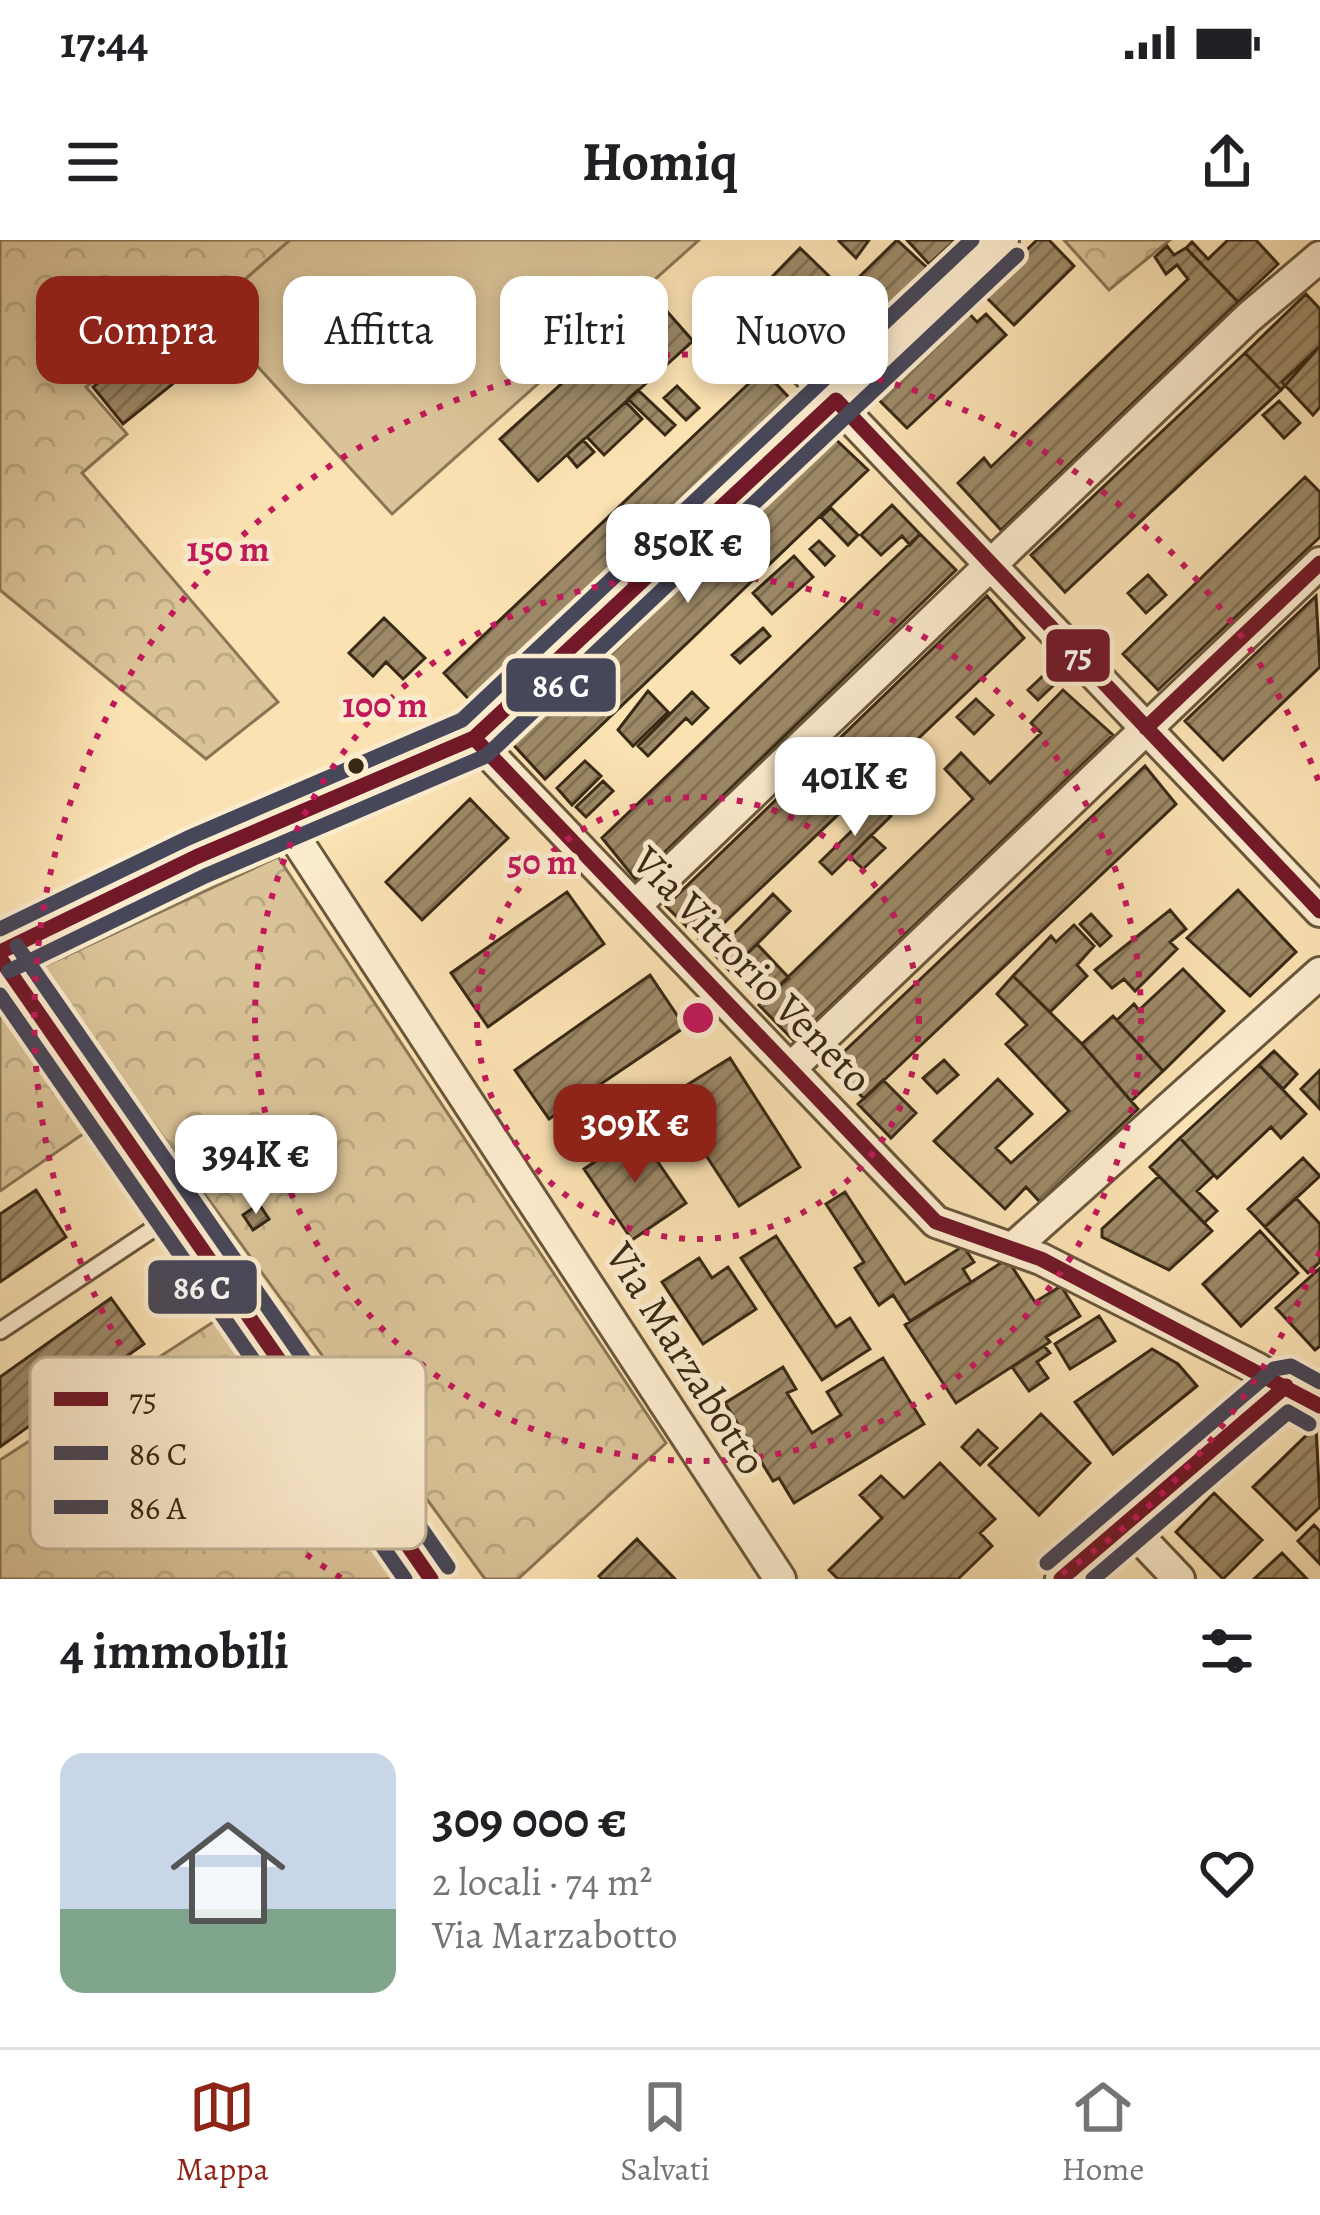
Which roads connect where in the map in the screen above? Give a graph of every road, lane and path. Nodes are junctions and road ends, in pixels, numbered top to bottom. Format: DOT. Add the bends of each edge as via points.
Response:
graph roads {
  1 [pos="1003,240"];
  2 [pos="1320,257"];
  3 [pos="820,384"];
  4 [pos="836,400"];
  5 [pos="1320,563"];
  6 [pos="989,564"];
  7 [pos="1146,728"];
  8 [pos="474,738"];
  9 [pos="284,821"];
  10 [pos="636,904"];
  11 [pos="1320,911"];
  12 [pos="0,955"];
  13 [pos="1320,973"];
  14 [pos="791,1068"];
  15 [pos="177,1213"];
  16 [pos="1013,1248"];
  17 [pos="0,1331"];
  18 [pos="277,1357"];
  19 [pos="1286,1386"];
  20 [pos="1320,1406"];
  21 [pos="1124,1521"];
  22 [pos="409,1549"];
  23 [pos="430,1579"];
  24 [pos="780,1579"];
  25 [pos="1061,1579"];
  26 [pos="1179,1579"];
  1 -- 4 [label="street"];
  2 -- 6 [label="street"];
  3 -- 4 [label="street"];
  4 -- 6 [label="street"];
  4 -- 8 [label="street"];
  5 -- 7 [label="street"];
  6 -- 7 [label="street"];
  6 -- 10 [label="street"];
  7 -- 11 [label="street"];
  7 -- 14 [label="street"];
  8 -- 9 [label="street"];
  8 -- 10 [label="street, Via Vittorio Veneto"];
  9 -- 12 [label="street"];
  9 -- 24 [label="street, Via Marzabotto"];
  10 -- 14 [label="street, Via Vittorio Veneto"];
  12 -- 15 [label="street"];
  13 -- 16 [label="street"];
  14 -- 16 [label="street, Via Vittorio Veneto" via="936,1222"];
  15 -- 17 [label="lane"];
  15 -- 18 [label="street"];
  16 -- 19 [label="street, Via Vittorio Veneto"];
  19 -- 20 [label="street, Via Vittorio Veneto"];
  19 -- 21 [label="street"];
  21 -- 25 [label="street"];
  21 -- 26 [label="street"];
  22 -- 23 [label="street"];
}
